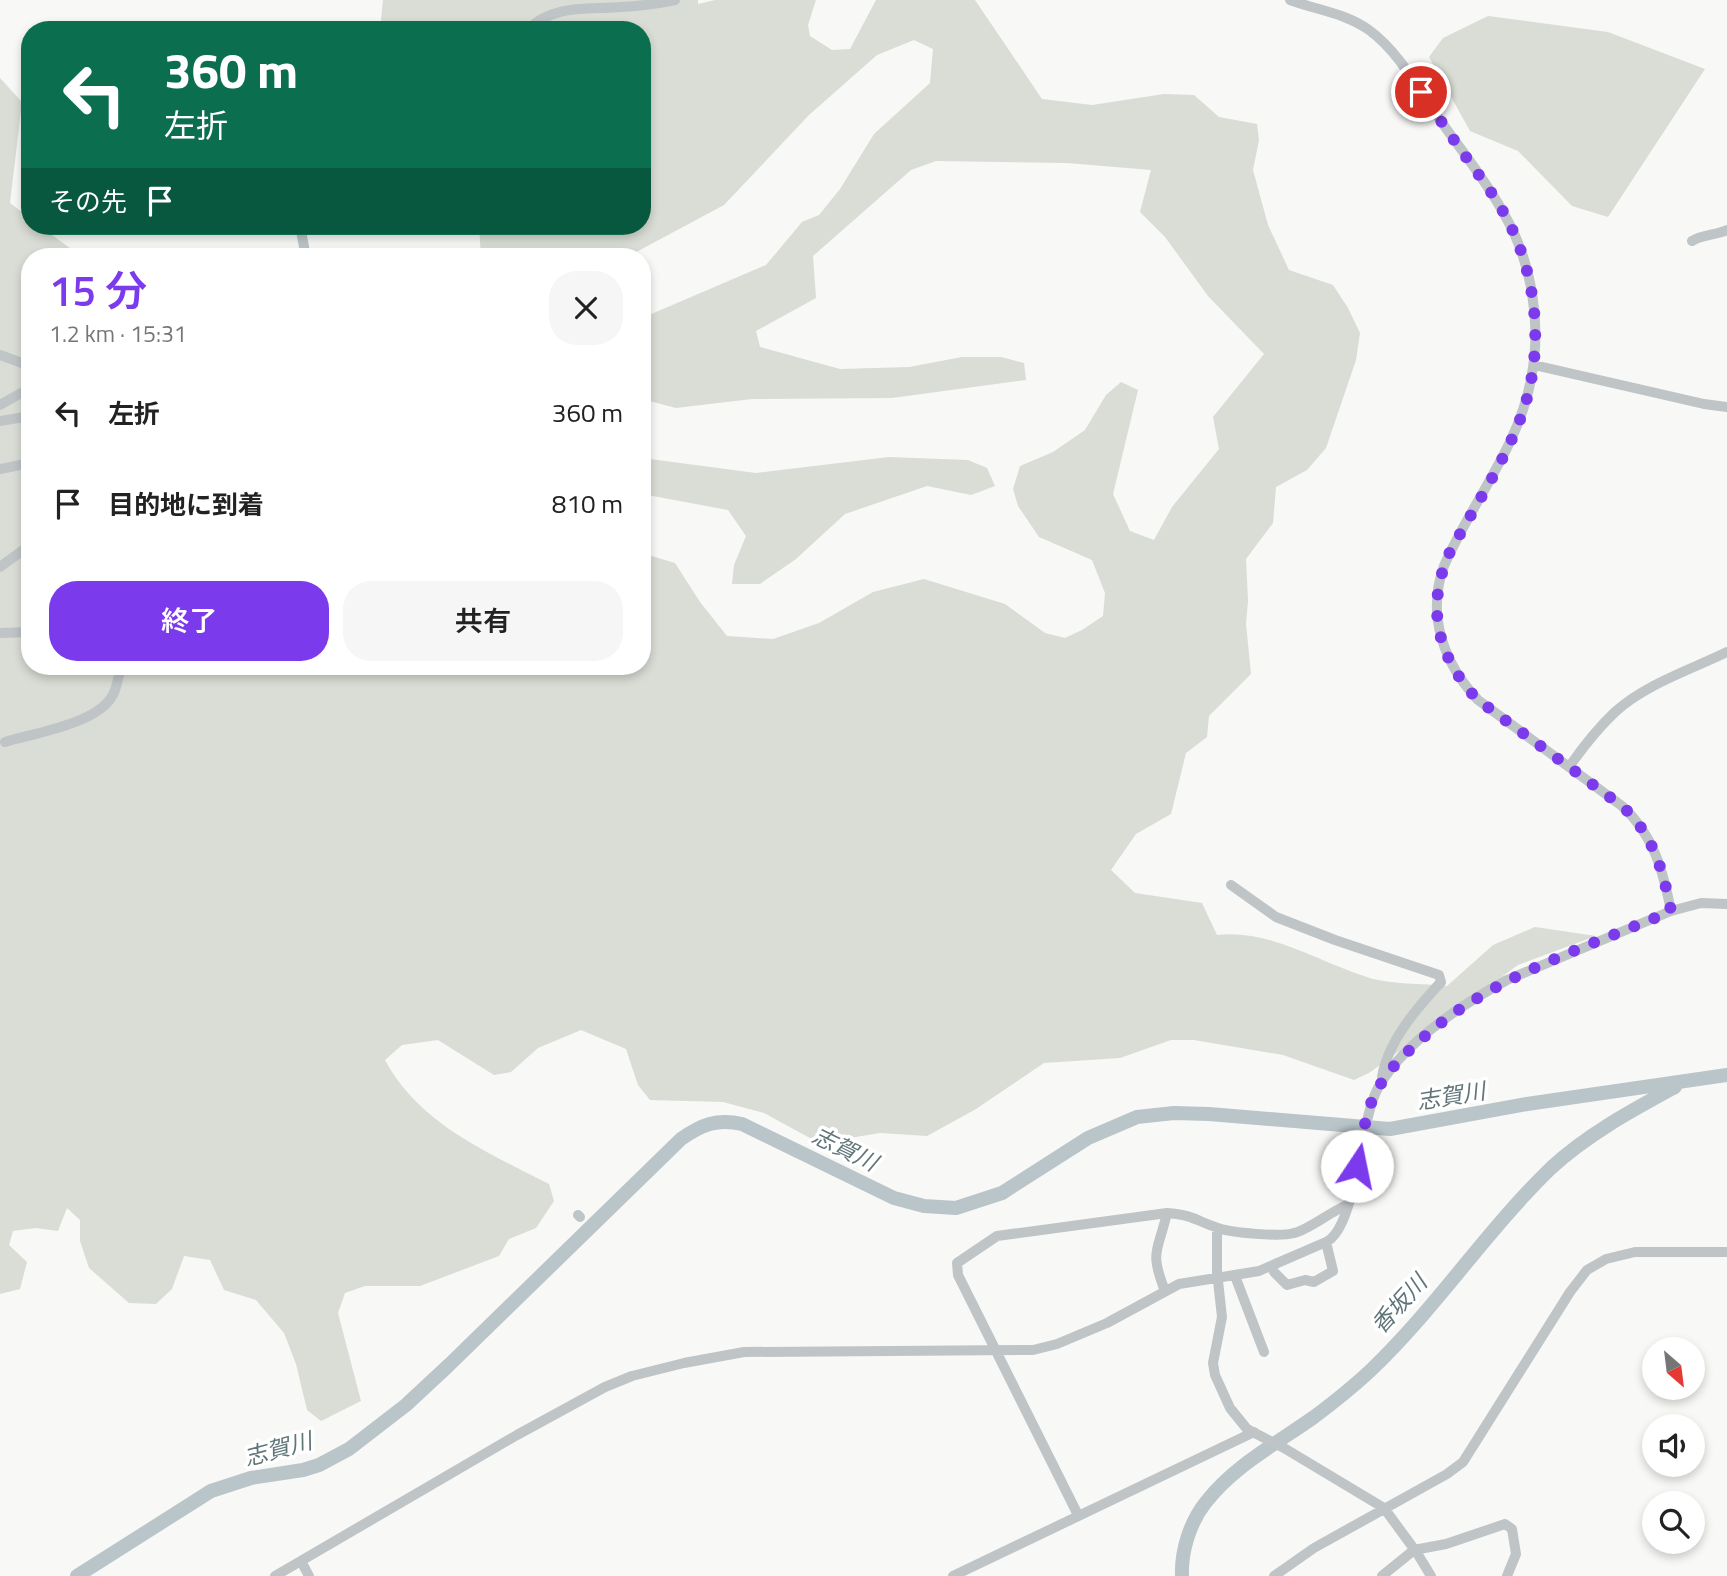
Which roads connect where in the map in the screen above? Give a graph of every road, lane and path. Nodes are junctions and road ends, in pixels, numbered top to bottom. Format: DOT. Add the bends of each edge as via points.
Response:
graph roads {
  1 [pos="675,0"];
  2 [pos="1290,0"];
  3 [pos="539,21"];
  4 [pos="1727,230"];
  5 [pos="1692,241"];
  6 [pos="0,355"];
  7 [pos="21,363"];
  8 [pos="1534,365"];
  9 [pos="21,393"];
  10 [pos="0,405"];
  11 [pos="1727,407"];
  12 [pos="21,418"];
  13 [pos="0,421"];
  14 [pos="21,465"];
  15 [pos="0,469"];
  16 [pos="21,551"];
  17 [pos="0,566"];
  18 [pos="21,632"];
  19 [pos="0,633"];
  20 [pos="1727,652"];
  21 [pos="120,675"];
  22 [pos="5,741"];
  23 [pos="1569,766"];
  24 [pos="1231,885"];
  25 [pos="1727,904"];
  26 [pos="1671,911"];
  27 [pos="1382,1081"];
  28 [pos="1347,1205"];
  29 [pos="1167,1213"];
  30 [pos="1217,1228"];
  31 [pos="1326,1242"];
  32 [pos="1727,1252"];
  33 [pos="1272,1266"];
  34 [pos="1235,1276"];
  35 [pos="1219,1278"];
  36 [pos="1165,1291"];
  37 [pos="997,1352"];
  38 [pos="1264,1352"];
  39 [pos="1257,1433"];
  40 [pos="1384,1508"];
  41 [pos="1078,1515"];
  42 [pos="1414,1549"];
  43 [pos="301,1561"];
  44 [pos="275,1576"];
  45 [pos="309,1576"];
  46 [pos="953,1576"];
  47 [pos="1275,1576"];
  48 [pos="1382,1576"];
  49 [pos="1431,1576"];
  50 [pos="1507,1576"];
  1 -- 3 [label="street" via="560,12"];
  2 -- 8 [label="street" via="1347,17 1378,37 1500,206 1523,256 1533,293"];
  4 -- 5 [label="street"];
  6 -- 7 [label="street"];
  8 -- 11 [label="street"];
  8 -- 23 [label="street" via="1513,435 1444,566 1437,611 1446,653 1462,682 1488,708"];
  9 -- 10 [label="street"];
  12 -- 13 [label="street"];
  14 -- 15 [label="street"];
  16 -- 17 [label="street"];
  18 -- 19 [label="street"];
  20 -- 23 [label="street" via="1625,704"];
  21 -- 22 [label="street" via="111,698 95,714"];
  23 -- 26 [label="street" via="1643,827 1660,864"];
  24 -- 27 [label="street" via="1276,917 1439,975 1441,982 1415,1010 1395,1044"];
  25 -- 26 [label="street" via="1701,903"];
  26 -- 27 [label="street" via="1483,993 1439,1023"];
  27 -- 28 [label="street" via="1366,1117"];
  28 -- 30 [label="street" via="1290,1234"];
  28 -- 31 [label="street" via="1338,1231"];
  29 -- 30 [label="street" via="1192,1216"];
  29 -- 36 [label="street" via="1155,1250 1156,1270"];
  29 -- 37 [label="street" via="997,1236 957,1263 958,1275"];
  30 -- 35 [label="street"];
  31 -- 33 [label="street"];
  31 -- 33 [label="street" via="1333,1271 1314,1282 1287,1285"];
  32 -- 40 [label="street" via="1635,1252 1592,1266 1570,1292 1463,1462"];
  33 -- 34 [label="street"];
  34 -- 35 [label="street"];
  34 -- 38 [label="street"];
  35 -- 36 [label="street" via="1184,1282"];
  35 -- 39 [label="street" via="1222,1317 1215,1375 1237,1419"];
  36 -- 37 [label="street" via="1057,1344"];
  37 -- 41 [label="street"];
  37 -- 43 [label="street" via="744,1352 632,1376 517,1435"];
  39 -- 40 [label="street"];
  39 -- 41 [label="street"];
  40 -- 42 [label="street"];
  40 -- 47 [label="street"];
  41 -- 46 [label="street"];
  42 -- 48 [label="street"];
  42 -- 49 [label="street"];
  42 -- 50 [label="street" via="1509,1525 1516,1554"];
  43 -- 44 [label="street"];
  43 -- 45 [label="street"];
}
